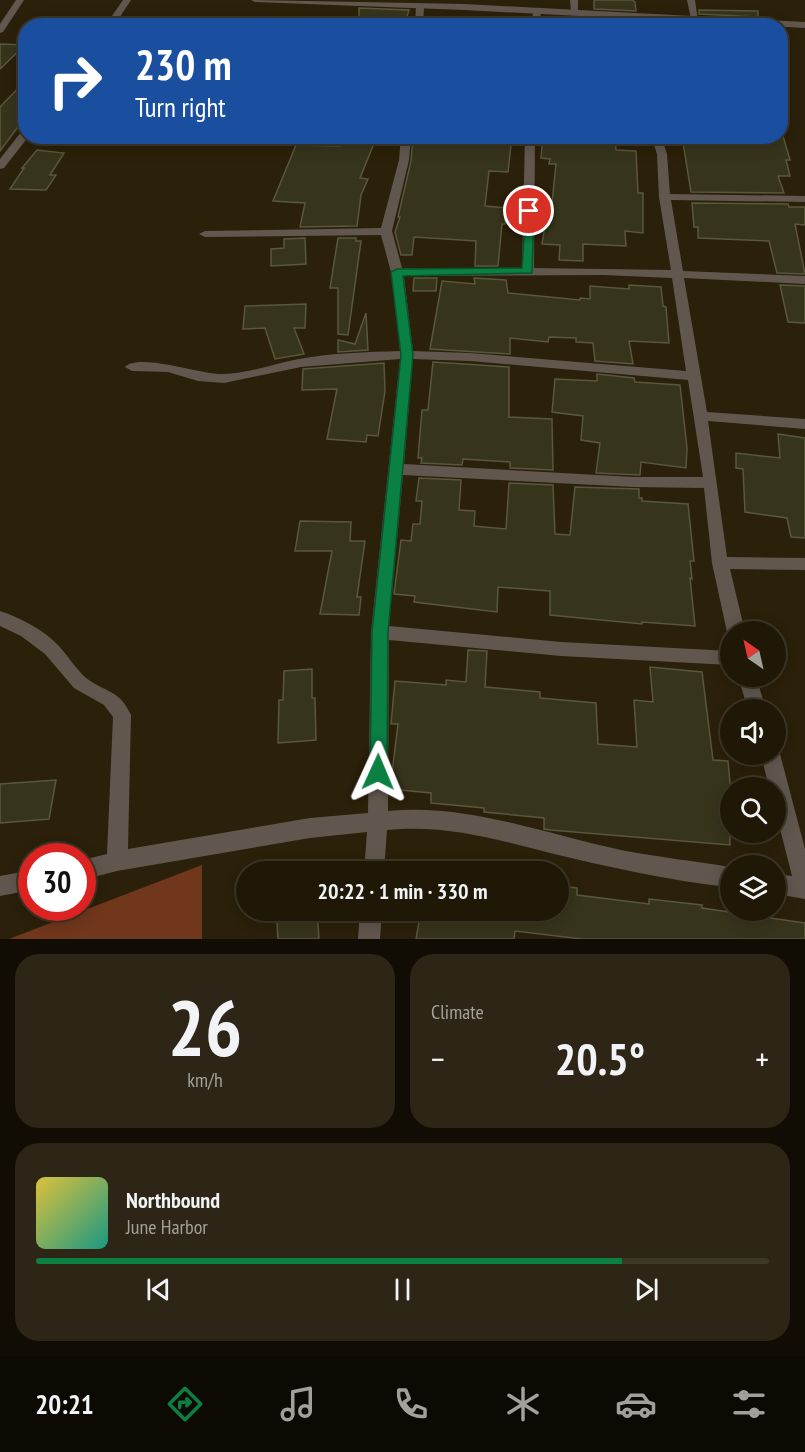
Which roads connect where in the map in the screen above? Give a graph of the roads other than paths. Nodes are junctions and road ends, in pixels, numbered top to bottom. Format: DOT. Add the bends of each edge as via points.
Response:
graph roads {
  1 [pos="20,0"];
  2 [pos="127,0"];
  3 [pos="255,0"];
  4 [pos="574,0"];
  5 [pos="691,0"];
  6 [pos="462,4"];
  7 [pos="420,6"];
  8 [pos="537,11"];
  9 [pos="575,12"];
  10 [pos="115,18"];
  11 [pos="419,18"];
  12 [pos="537,18"];
  13 [pos="620,18"];
  14 [pos="695,18"];
  15 [pos="788,24"];
  16 [pos="805,25"];
  17 [pos="0,30"];
  18 [pos="18,143"];
  19 [pos="405,144"];
  20 [pos="530,144"];
  21 [pos="659,144"];
  22 [pos="0,166"];
  23 [pos="665,197"];
  24 [pos="805,199"];
  25 [pos="386,231"];
  26 [pos="205,234"];
  27 [pos="528,271"];
  28 [pos="397,272"];
  29 [pos="680,275"];
  30 [pos="805,280"];
  31 [pos="407,355"];
  32 [pos="132,367"];
  33 [pos="694,376"];
  34 [pos="700,416"];
  35 [pos="805,424"];
  36 [pos="396,469"];
  37 [pos="711,483"];
  38 [pos="720,564"];
  39 [pos="805,564"];
  40 [pos="0,618"];
  41 [pos="733,621"];
  42 [pos="380,632"];
  43 [pos="720,657"];
  44 [pos="773,765"];
  45 [pos="378,820"];
  46 [pos="117,861"];
  47 [pos="375,861"];
  48 [pos="96,866"];
  49 [pos="720,875"];
  50 [pos="18,883"];
  51 [pos="786,885"];
  52 [pos="0,886"];
  53 [pos="805,888"];
  54 [pos="370,921"];
  55 [pos="369,939"];
  1 -- 17 [label="street"];
  2 -- 10 [label="street"];
  3 -- 7 [label="street"];
  4 -- 9 [label="street"];
  5 -- 14 [label="street"];
  6 -- 7 [label="street"];
  6 -- 8 [label="street"];
  7 -- 11 [label="street"];
  8 -- 9 [label="street"];
  8 -- 12 [label="street"];
  9 -- 13 [label="street"];
  15 -- 16 [label="street"];
  18 -- 22 [label="street"];
  19 -- 25 [label="street"];
  20 -- 27 [label="street"];
  21 -- 23 [label="street"];
  23 -- 24 [label="street"];
  23 -- 29 [label="street"];
  25 -- 26 [label="street"];
  25 -- 28 [label="street"];
  27 -- 28 [label="street"];
  27 -- 29 [label="street"];
  28 -- 31 [label="street"];
  29 -- 30 [label="street"];
  29 -- 33 [label="street"];
  31 -- 32 [label="street" via="301,363 224,378 168,368"];
  31 -- 33 [label="street"];
  31 -- 36 [label="street"];
  33 -- 34 [label="street"];
  34 -- 35 [label="street"];
  34 -- 37 [label="street"];
  36 -- 37 [label="street"];
  36 -- 42 [label="street"];
  37 -- 38 [label="street"];
  38 -- 39 [label="street"];
  38 -- 41 [label="street"];
  40 -- 46 [label="street" via="51,649 80,683 110,699 122,715"];
  42 -- 43 [label="street" via="561,649"];
  42 -- 45 [label="street"];
  44 -- 53 [label="street"];
  45 -- 46 [label="street"];
  45 -- 47 [label="street"];
  45 -- 49 [label="street" via="453,820 623,860"];
  46 -- 48 [label="street"];
  50 -- 52 [label="street"];
  51 -- 53 [label="street"];
  54 -- 55 [label="street"];
}
